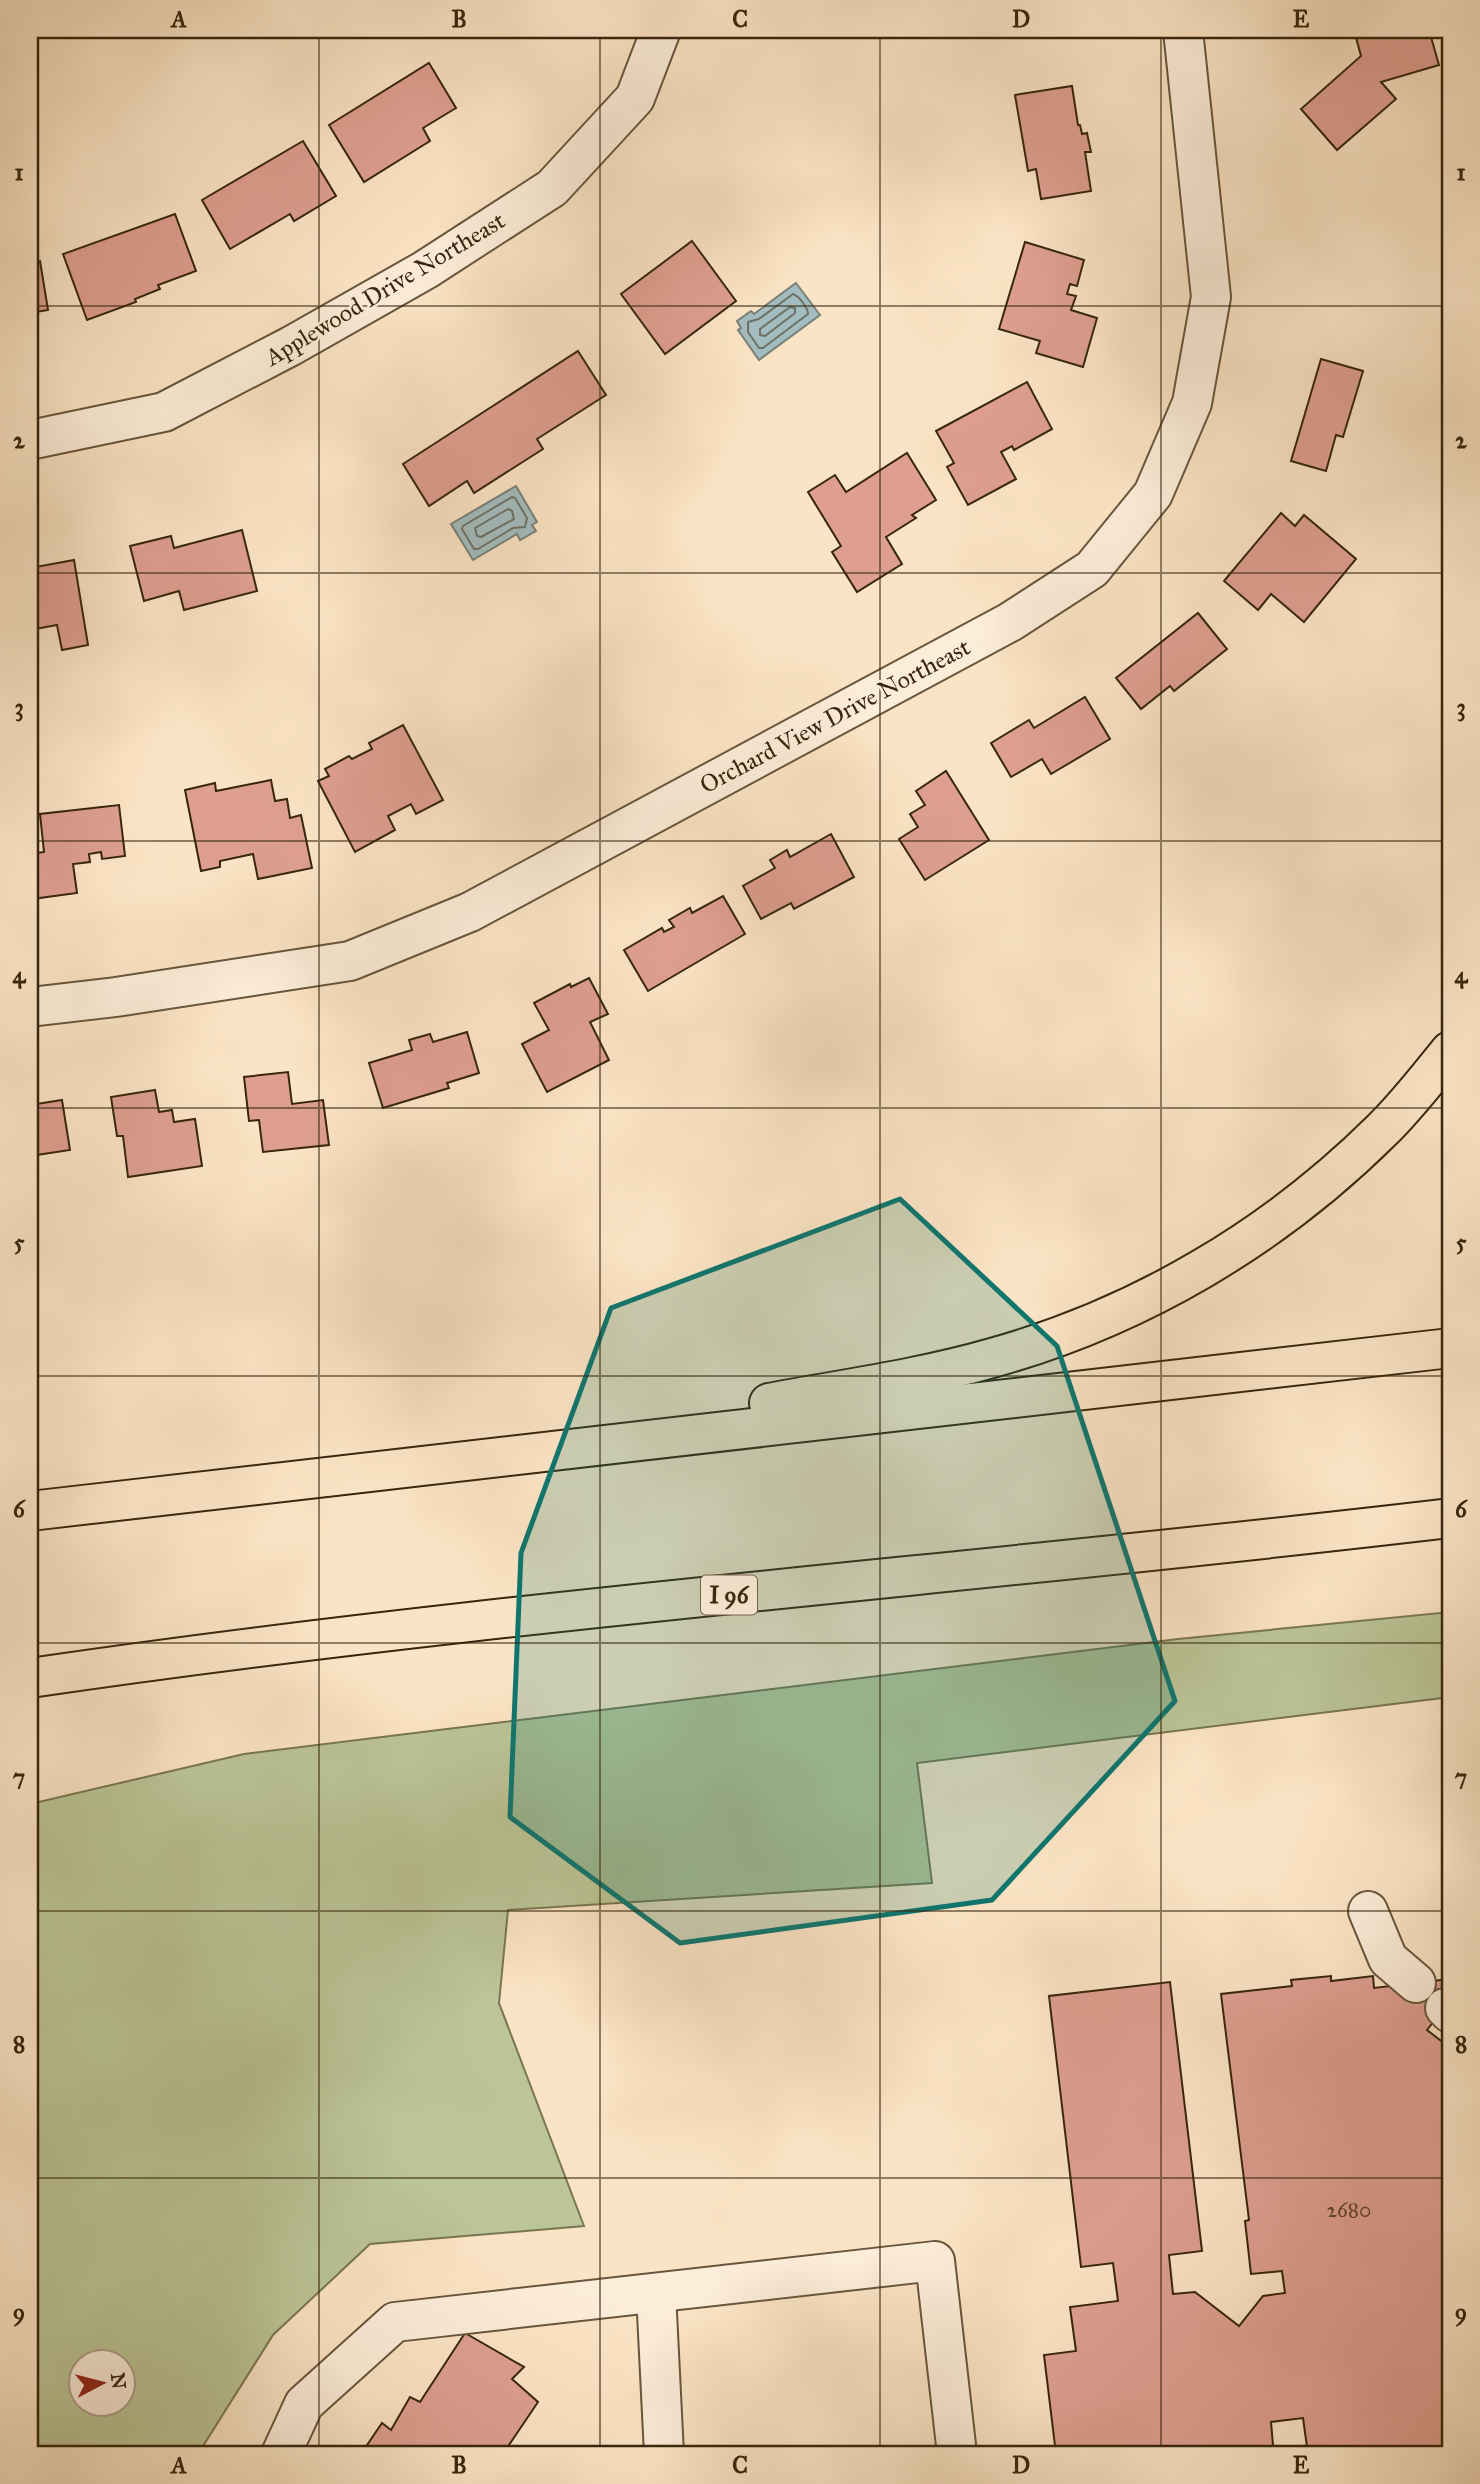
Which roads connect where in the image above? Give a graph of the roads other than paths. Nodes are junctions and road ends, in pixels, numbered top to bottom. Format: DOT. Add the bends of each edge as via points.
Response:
graph roads {
  1 [pos="661,30"];
  2 [pos="1183,30"];
  3 [pos="30,440"];
  4 [pos="30,1007"];
  5 [pos="1450,1051"];
  6 [pos="1450,1348"];
  7 [pos="474,1460"];
  8 [pos="30,1511"];
  9 [pos="1450,1518"];
  10 [pos="30,1678"];
  11 [pos="1368,1911"];
  12 [pos="1416,1983"];
  13 [pos="656,2293"];
  14 [pos="281,2454"];
  15 [pos="664,2454"];
  16 [pos="957,2454"];
  1 -- 3 [label="street, Applewood Drive Northeast" via="635,98 552,188 400,284 164,412"];
  2 -- 4 [label="street, Orchard View Drive Northeast" via="1210,297 1192,402 1153,494 1092,569 1010,622 470,912 349,961"];
  5 -- 7 [label="highway" via="1383,1129 1341,1169 1198,1272 1105,1319 961,1366"];
  6 -- 7 [label="highway"];
  7 -- 8 [label="highway"];
  9 -- 10 [label="highway, I 96" via="458,1623 211,1651"];
  11 -- 12 [label="street" via="1388,1959"];
  13 -- 14 [label="street" via="395,2322 304,2404"];
  13 -- 15 [label="street"];
  13 -- 16 [label="street" via="934,2261"];
}
